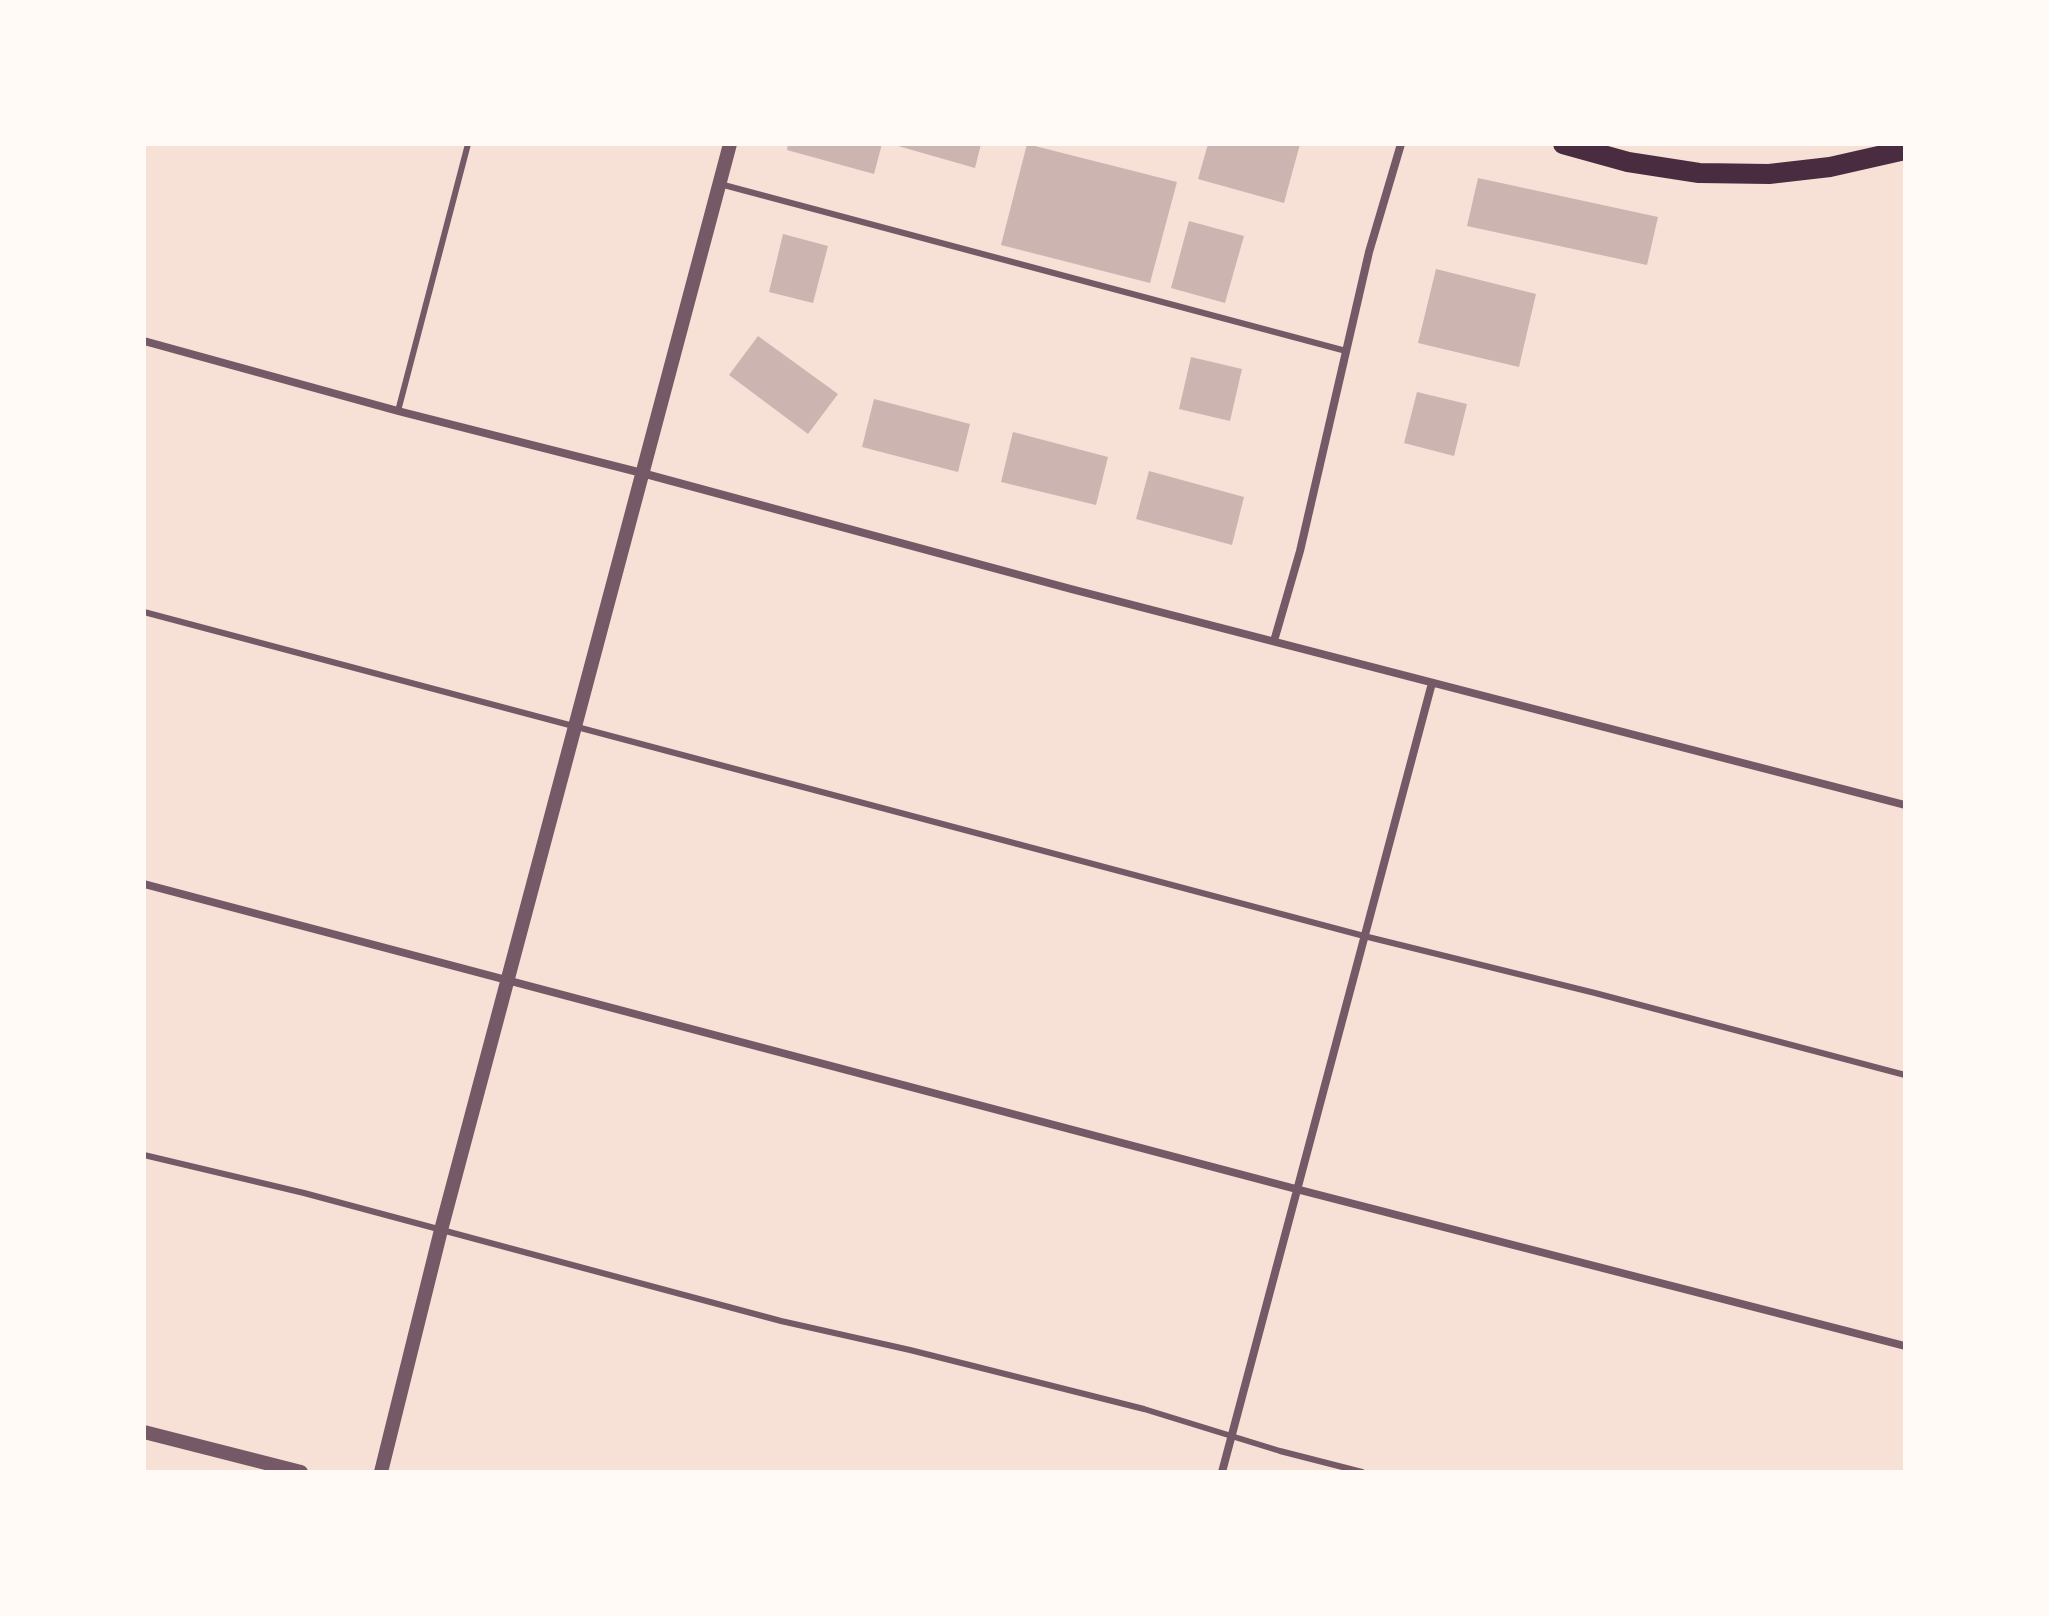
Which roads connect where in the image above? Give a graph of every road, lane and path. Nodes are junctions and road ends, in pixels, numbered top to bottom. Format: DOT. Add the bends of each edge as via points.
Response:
graph roads {
  1 [pos="468,144"];
  2 [pos="730,144"];
  3 [pos="1401,144"];
  4 [pos="1563,144"];
  5 [pos="1905,150"];
  6 [pos="719,184"];
  7 [pos="144,341"];
  8 [pos="1346,351"];
  9 [pos="398,411"];
  10 [pos="642,473"];
  11 [pos="144,612"];
  12 [pos="1274,641"];
  13 [pos="1432,683"];
  14 [pos="574,726"];
  15 [pos="1905,805"];
  16 [pos="144,884"];
  17 [pos="1364,936"];
  18 [pos="506,981"];
  19 [pos="1905,1075"];
  20 [pos="144,1155"];
  21 [pos="1296,1189"];
  22 [pos="441,1230"];
  23 [pos="1905,1346"];
  24 [pos="144,1432"];
  25 [pos="1231,1436"];
  26 [pos="301,1472"];
  27 [pos="381,1472"];
  28 [pos="1222,1472"];
  29 [pos="1362,1472"];
  1 -- 9 [label="lane"];
  2 -- 6 [label="street"];
  3 -- 8 [label="street"];
  4 -- 5 [label="main road" via="1628,162 1699,173 1815,169"];
  6 -- 8 [label="lane"];
  6 -- 10 [label="street"];
  7 -- 9 [label="street"];
  8 -- 12 [label="street"];
  9 -- 10 [label="street"];
  10 -- 12 [label="street"];
  10 -- 14 [label="street"];
  11 -- 14 [label="lane"];
  12 -- 13 [label="street"];
  13 -- 15 [label="street"];
  13 -- 17 [label="street"];
  14 -- 17 [label="lane"];
  14 -- 18 [label="street"];
  16 -- 18 [label="street"];
  17 -- 19 [label="lane"];
  17 -- 21 [label="street"];
  18 -- 21 [label="street"];
  18 -- 22 [label="street"];
  20 -- 22 [label="lane"];
  21 -- 23 [label="street"];
  21 -- 25 [label="street"];
  22 -- 25 [label="lane" via="781,1321 1144,1409"];
  22 -- 27 [label="street"];
  24 -- 26 [label="street"];
  25 -- 28 [label="street"];
  25 -- 29 [label="lane"];
}
